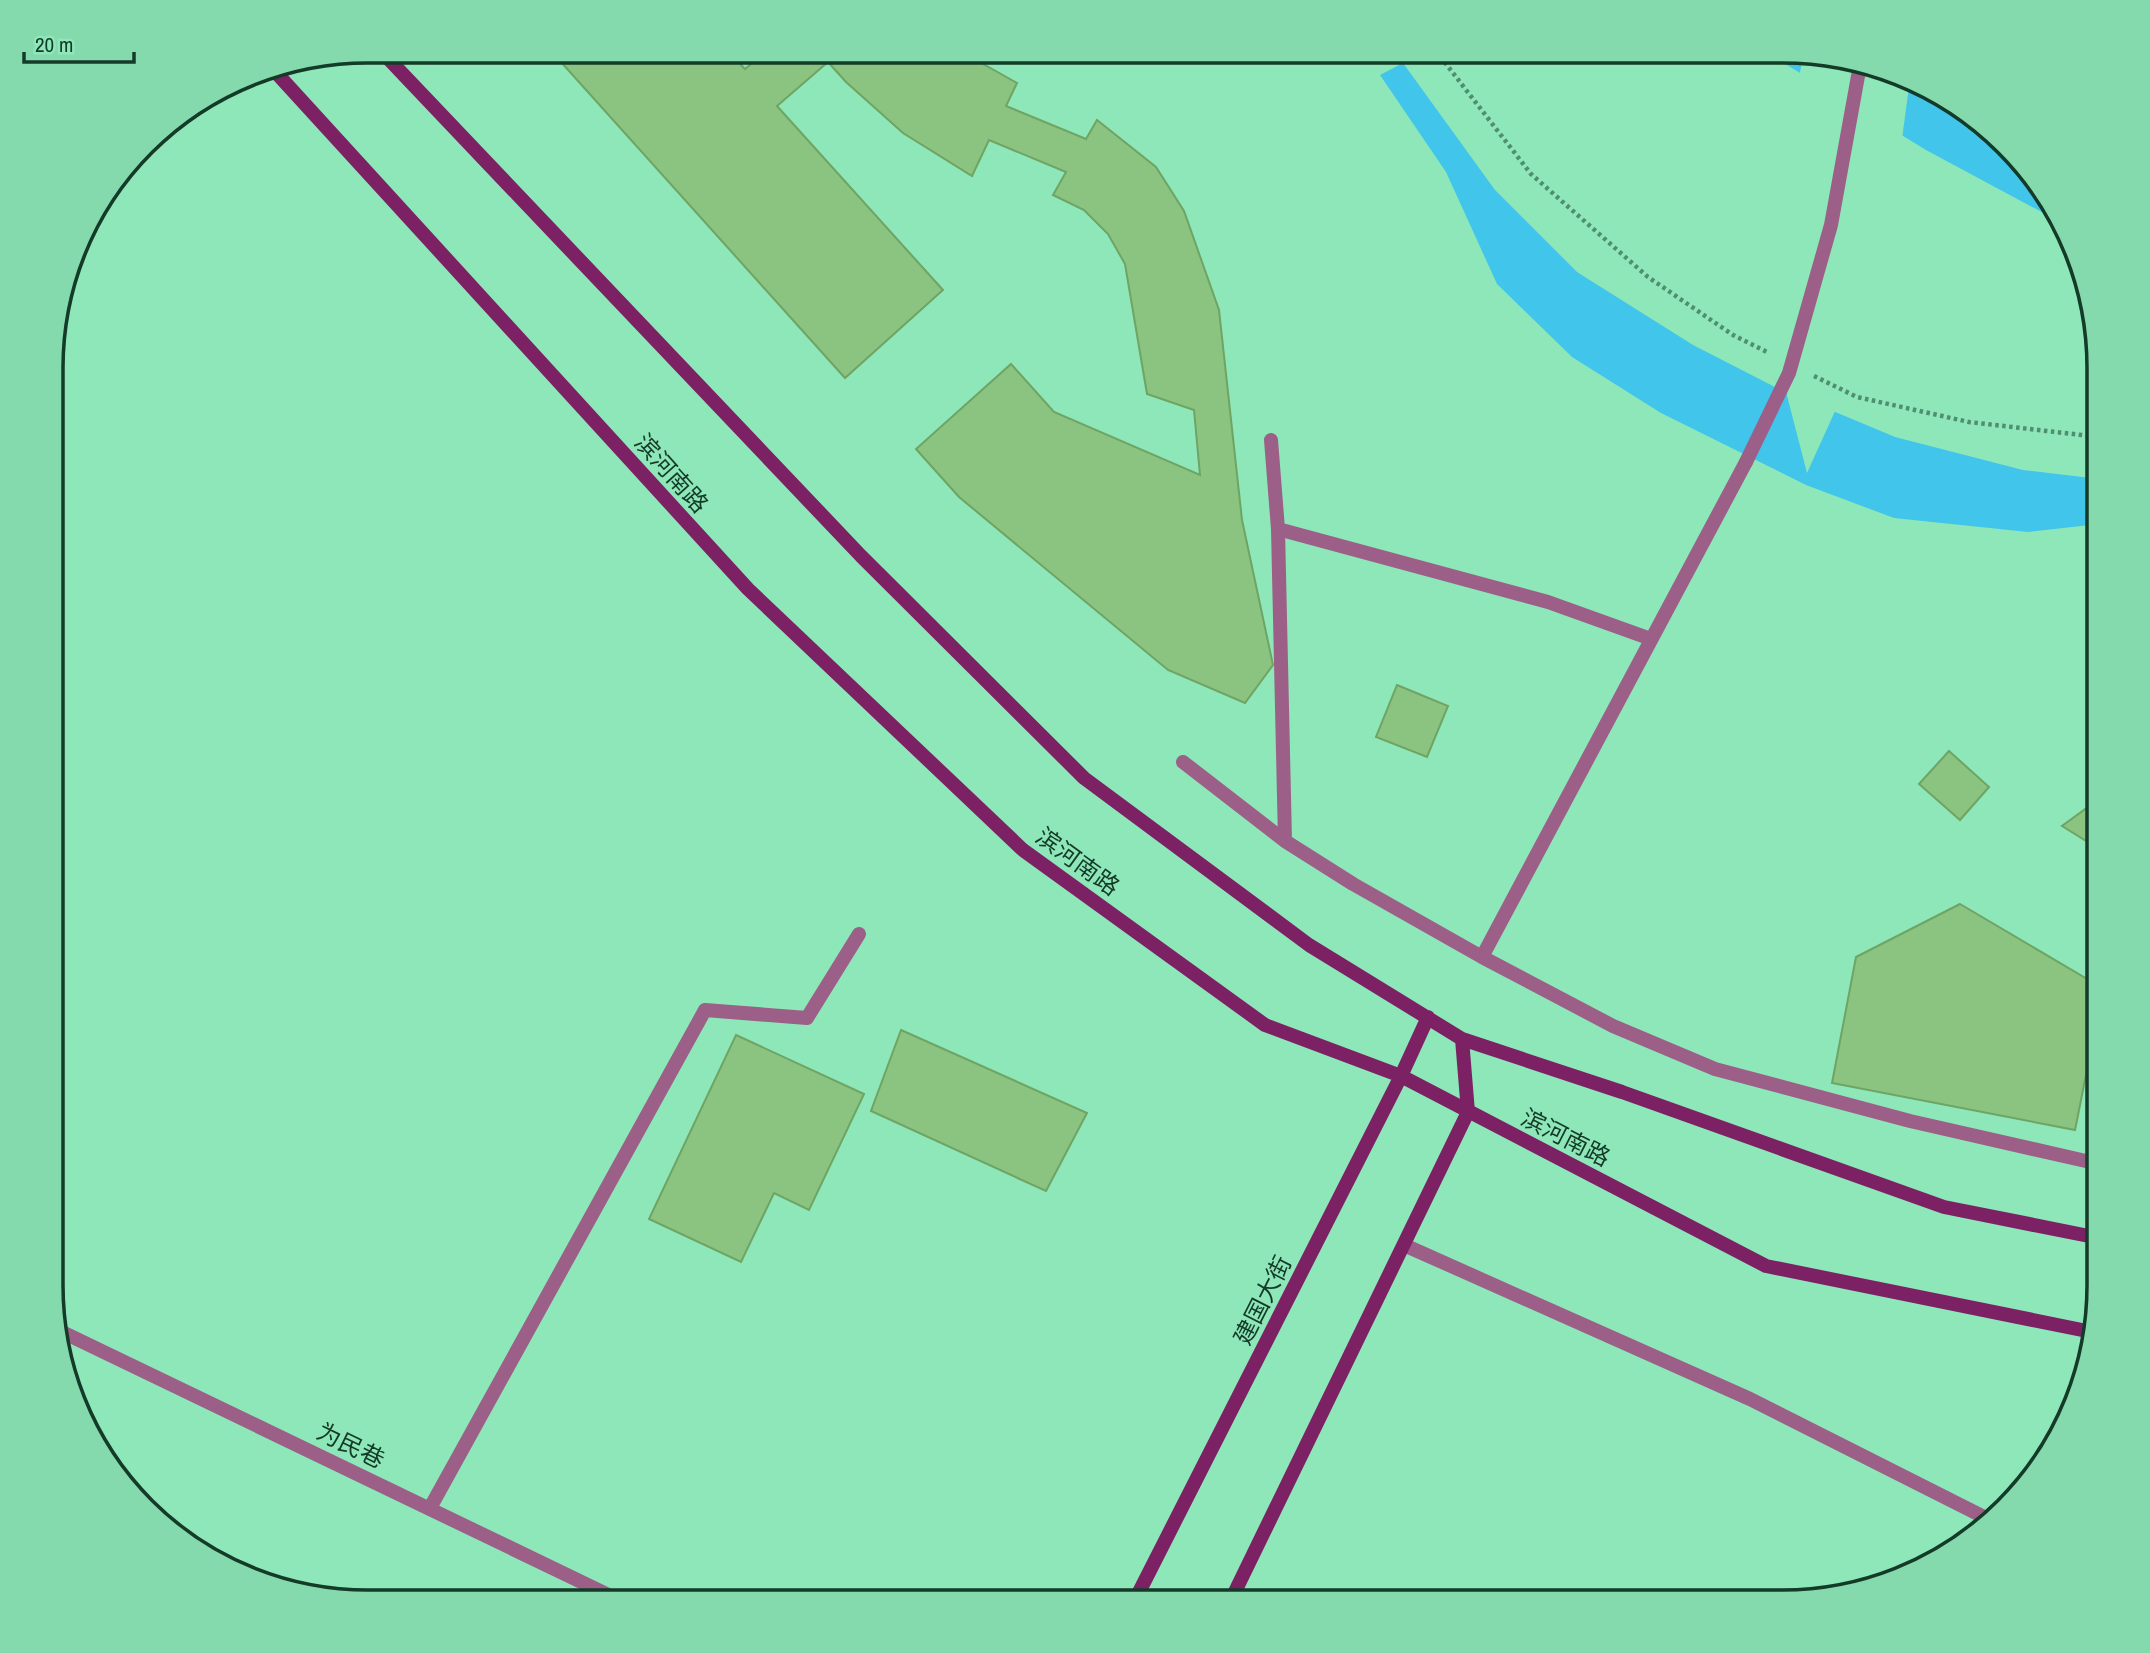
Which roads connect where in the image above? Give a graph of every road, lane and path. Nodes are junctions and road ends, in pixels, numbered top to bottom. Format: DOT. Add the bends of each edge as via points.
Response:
graph roads {
  1 [pos="392,63"];
  2 [pos="1445,63"];
  3 [pos="1859,73"];
  4 [pos="279,76"];
  5 [pos="1771,354"];
  6 [pos="1808,372"];
  7 [pos="2087,436"];
  8 [pos="1271,440"];
  9 [pos="1278,529"];
  10 [pos="1651,639"];
  11 [pos="1183,762"];
  12 [pos="1285,841"];
  13 [pos="859,934"];
  14 [pos="1482,957"];
  15 [pos="1428,1017"];
  16 [pos="1462,1039"];
  17 [pos="1401,1076"];
  18 [pos="1468,1112"];
  19 [pos="2087,1161"];
  20 [pos="2087,1236"];
  21 [pos="1404,1245"];
  22 [pos="2083,1330"];
  23 [pos="68,1335"];
  24 [pos="430,1508"];
  25 [pos="1981,1516"];
  26 [pos="598,1590"];
  27 [pos="1140,1590"];
  28 [pos="1236,1590"];
  1 -- 15 [label="main road" via="861,556 1084,778 1309,945"];
  2 -- 5 [label="path" via="1531,174 1648,277 1733,335"];
  3 -- 10 [label="street, bridge" via="1830,225 1789,373"];
  4 -- 17 [label="main road, 滨河南路" via="748,589 1023,850 1265,1025"];
  6 -- 7 [label="path" via="1857,397 1969,422"];
  8 -- 9 [label="street"];
  9 -- 10 [label="street" via="1548,602"];
  9 -- 12 [label="street"];
  10 -- 14 [label="street"];
  11 -- 12 [label="street"];
  12 -- 14 [label="street"];
  13 -- 24 [label="street" via="807,1018 705,1010"];
  14 -- 19 [label="street" via="1613,1026 1715,1069 1910,1121"];
  15 -- 16 [label="main road"];
  15 -- 17 [label="main road, 建国大街"];
  16 -- 18 [label="main road"];
  16 -- 20 [label="main road" via="1944,1207"];
  17 -- 18 [label="main road, 滨河南路"];
  17 -- 27 [label="main road, 建国大街"];
  18 -- 21 [label="main road"];
  18 -- 22 [label="main road, 滨河南路" via="1766,1266"];
  21 -- 25 [label="street" via="1750,1399"];
  21 -- 28 [label="main road"];
  23 -- 24 [label="street, 为民巷"];
  24 -- 26 [label="street, 为民巷"];
}
